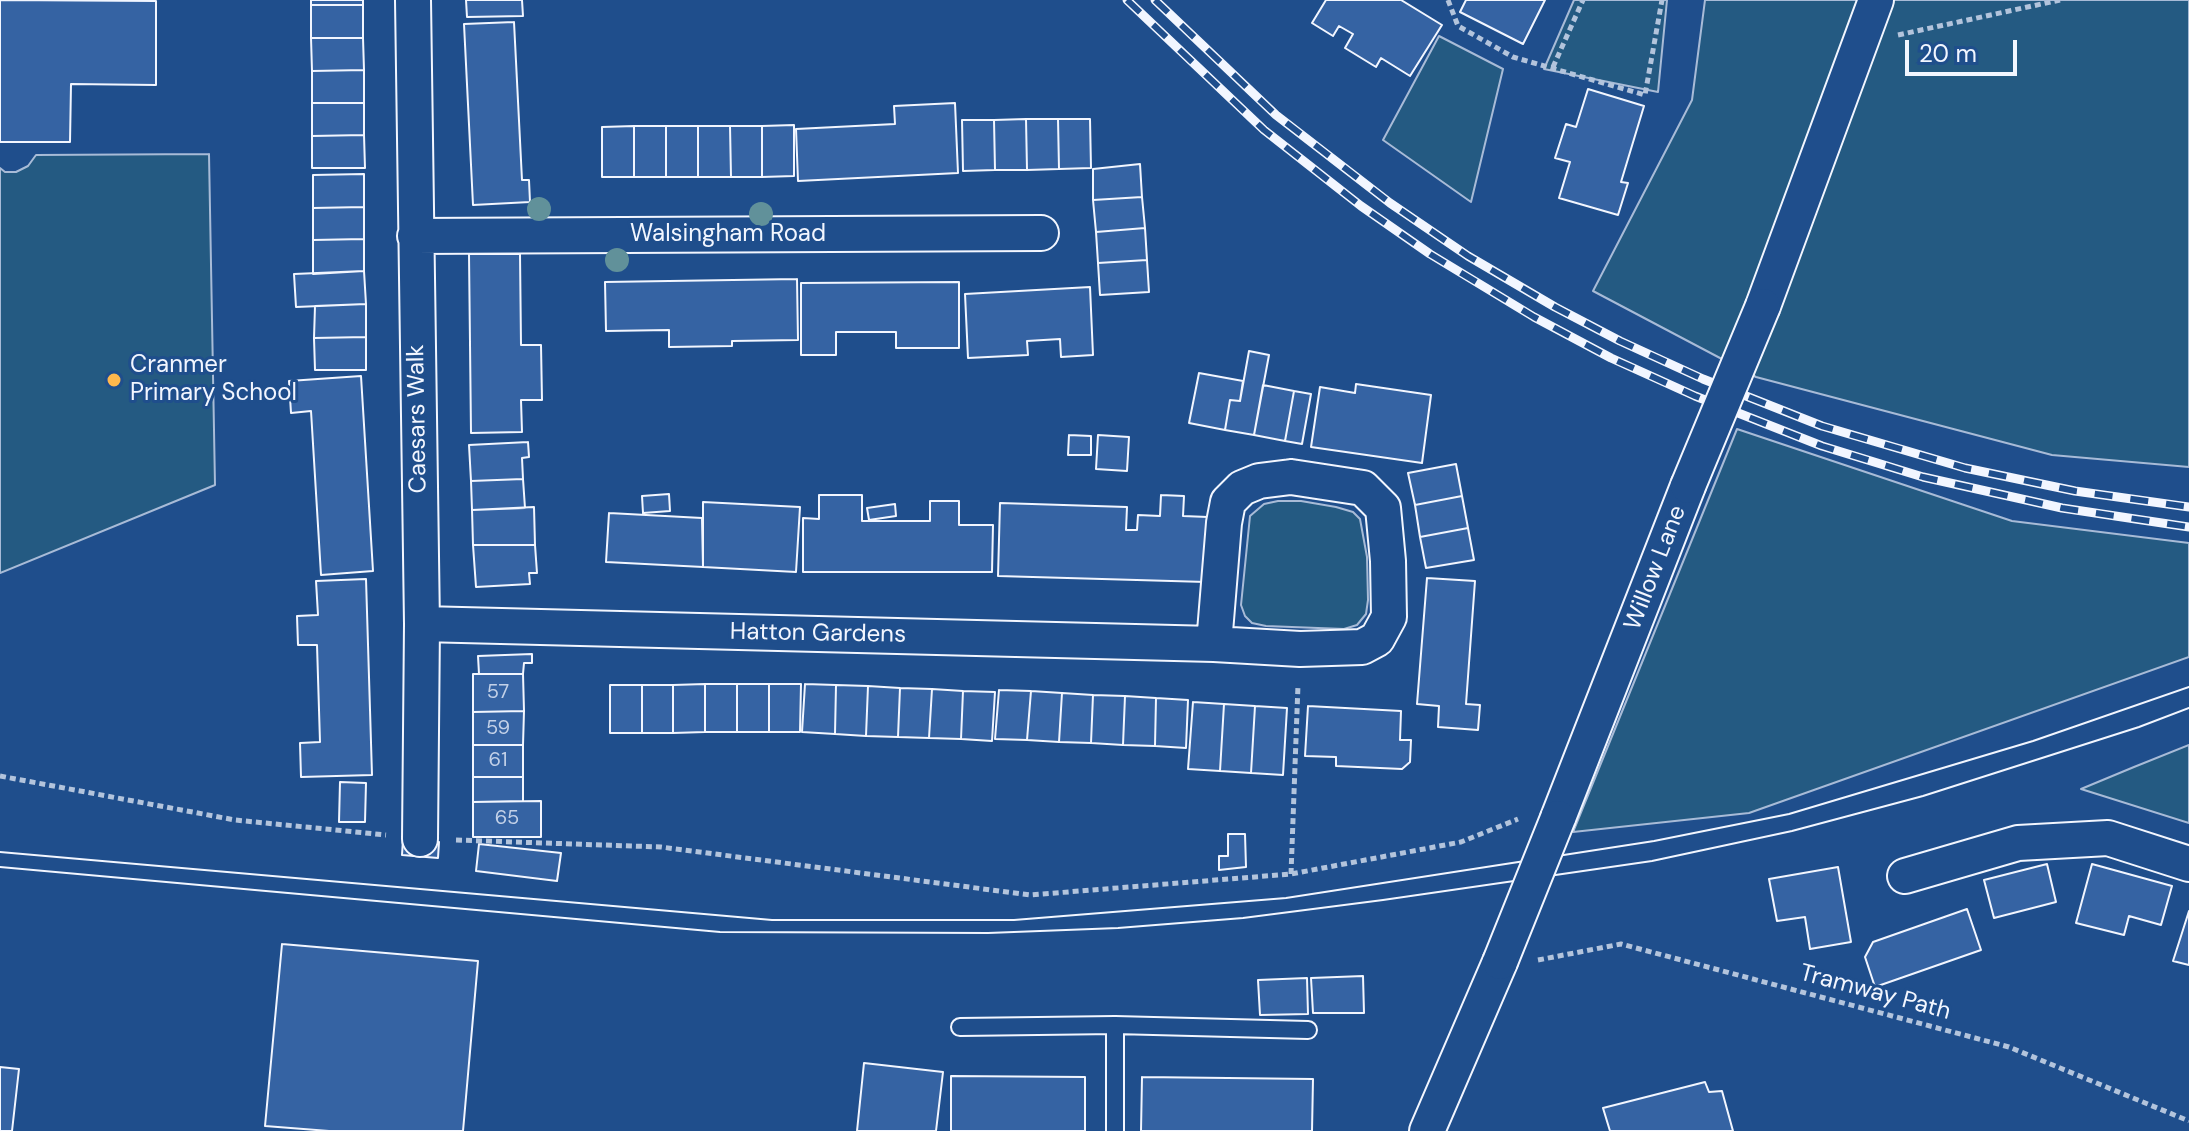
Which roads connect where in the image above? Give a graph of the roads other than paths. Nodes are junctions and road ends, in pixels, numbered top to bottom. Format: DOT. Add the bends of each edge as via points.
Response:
graph roads {
  1 [pos="413,0"];
  2 [pos="1876,0"];
  3 [pos="1041,233"];
  4 [pos="415,236"];
  5 [pos="422,624"];
  6 [pos="1214,644"];
  7 [pos="420,839"];
  8 [pos="2189,864"];
  9 [pos="1905,876"];
  10 [pos="1115,1025"];
  11 [pos="960,1027"];
  12 [pos="1308,1030"];
  13 [pos="1115,1131"];
  14 [pos="1427,1131"];
  1 -- 4 [label="street, Caesars Walk"];
  2 -- 14 [label="street, Willow Lane, bridge" via="1763,306"];
  3 -- 4 [label="street, Walsingham Road"];
  4 -- 5 [label="street, Caesars Walk"];
  5 -- 6 [label="street, Hatton Gardens"];
  5 -- 7 [label="street, Caesars Walk"];
  6 -- 6 [label="street, Hatton Gardens" via="1228,502 1242,488 1291,477 1363,488 1383,508 1389,617 1377,639 1362,647 1300,649"];
  8 -- 9 [label="street" via="2108,838 2018,843"];
  10 -- 11 [label="lane"];
  10 -- 12 [label="lane"];
  10 -- 13 [label="lane"];
}
